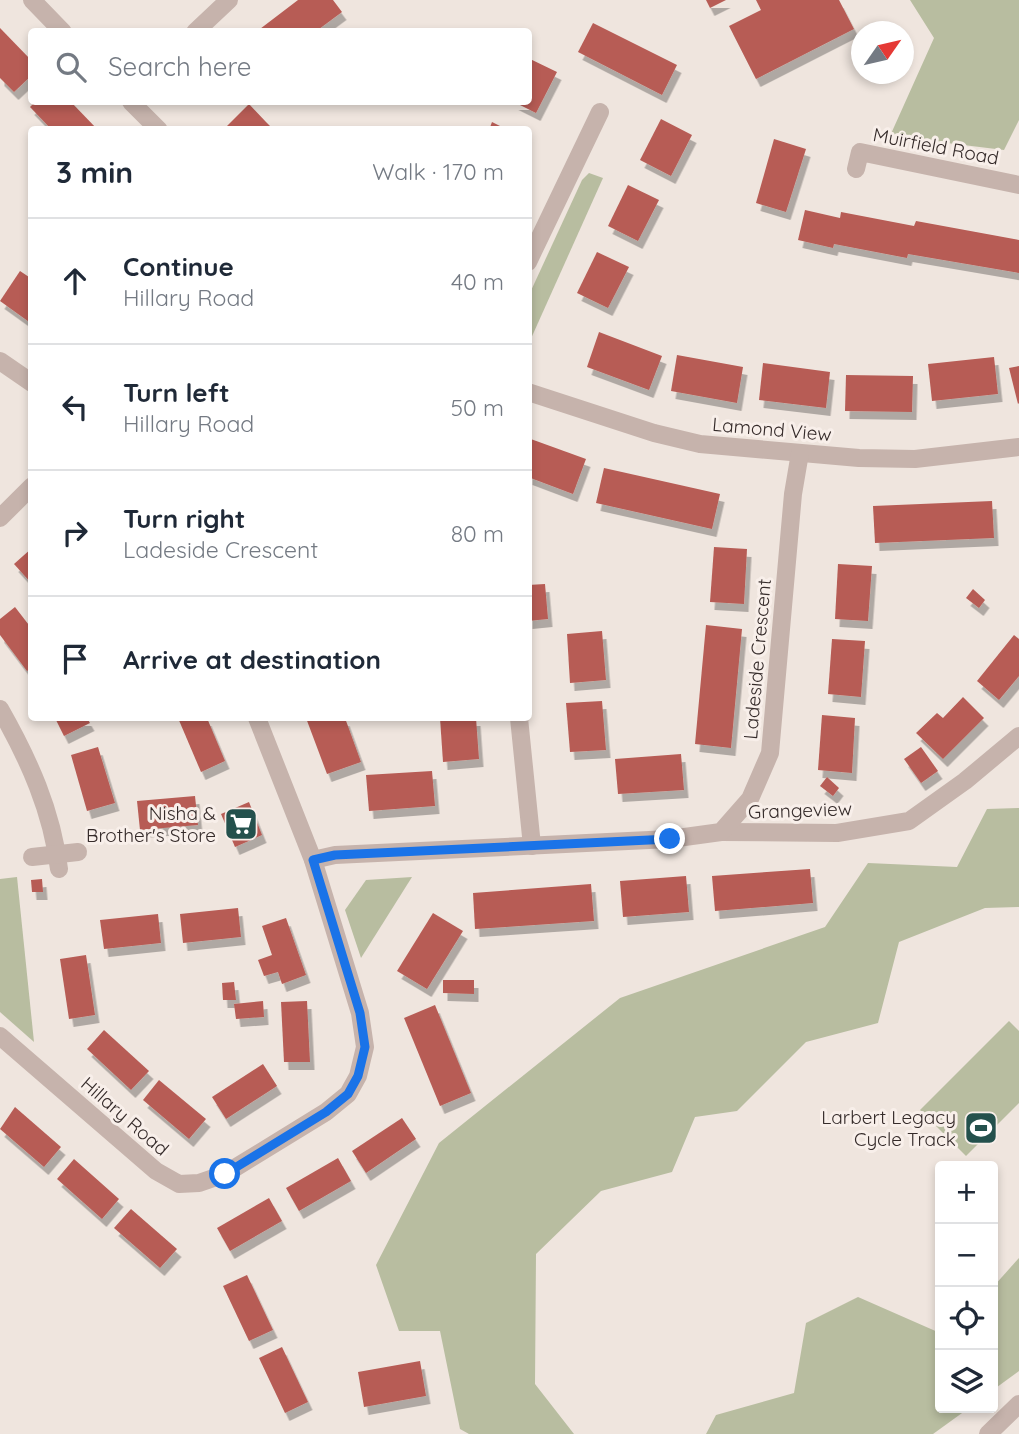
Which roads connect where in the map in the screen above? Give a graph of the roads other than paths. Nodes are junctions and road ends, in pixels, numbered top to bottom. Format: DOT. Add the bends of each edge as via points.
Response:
graph roads {
  1 [pos="32,0"];
  2 [pos="229,0"];
  3 [pos="59,28"];
  4 [pos="199,28"];
  5 [pos="134,105"];
  6 [pos="600,113"];
  7 [pos="155,126"];
  8 [pos="856,169"];
  9 [pos="1019,185"];
  10 [pos="532,254"];
  11 [pos="0,361"];
  12 [pos="28,380"];
  13 [pos="532,393"];
  14 [pos="1019,447"];
  15 [pos="800,453"];
  16 [pos="28,490"];
  17 [pos="0,518"];
  18 [pos="0,709"];
  19 [pos="258,721"];
  20 [pos="519,721"];
  21 [pos="1019,736"];
  22 [pos="721,832"];
  23 [pos="532,846"];
  24 [pos="78,852"];
  25 [pos="32,857"];
  26 [pos="313,860"];
  27 [pos="58,862"];
  28 [pos="0,1036"];
  29 [pos="1019,1404"];
  30 [pos="988,1434"];
  1 -- 3 [label="street"];
  2 -- 4 [label="street"];
  5 -- 7 [label="street"];
  6 -- 10 [label="street"];
  8 -- 9 [label="street, Muirfield Road" via="860,152"];
  11 -- 12 [label="street"];
  13 -- 15 [label="street, Lamond View" via="700,444"];
  14 -- 15 [label="street, Lamond View" via="915,459"];
  15 -- 22 [label="street, Ladeside Crescent" via="769,753 750,799"];
  16 -- 17 [label="street"];
  18 -- 27 [label="street" via="40,789 55,834"];
  19 -- 26 [label="street"];
  20 -- 23 [label="street"];
  21 -- 22 [label="street, Grangeview" via="909,821 837,833"];
  22 -- 23 [label="street"];
  23 -- 26 [label="street" via="335,855"];
  24 -- 27 [label="street"];
  25 -- 27 [label="street"];
  26 -- 28 [label="street, Hillary Road" via="360,1013 365,1047 358,1076 348,1094 326,1112 225,1174 179,1184 156,1171"];
  29 -- 30 [label="street"];
}
